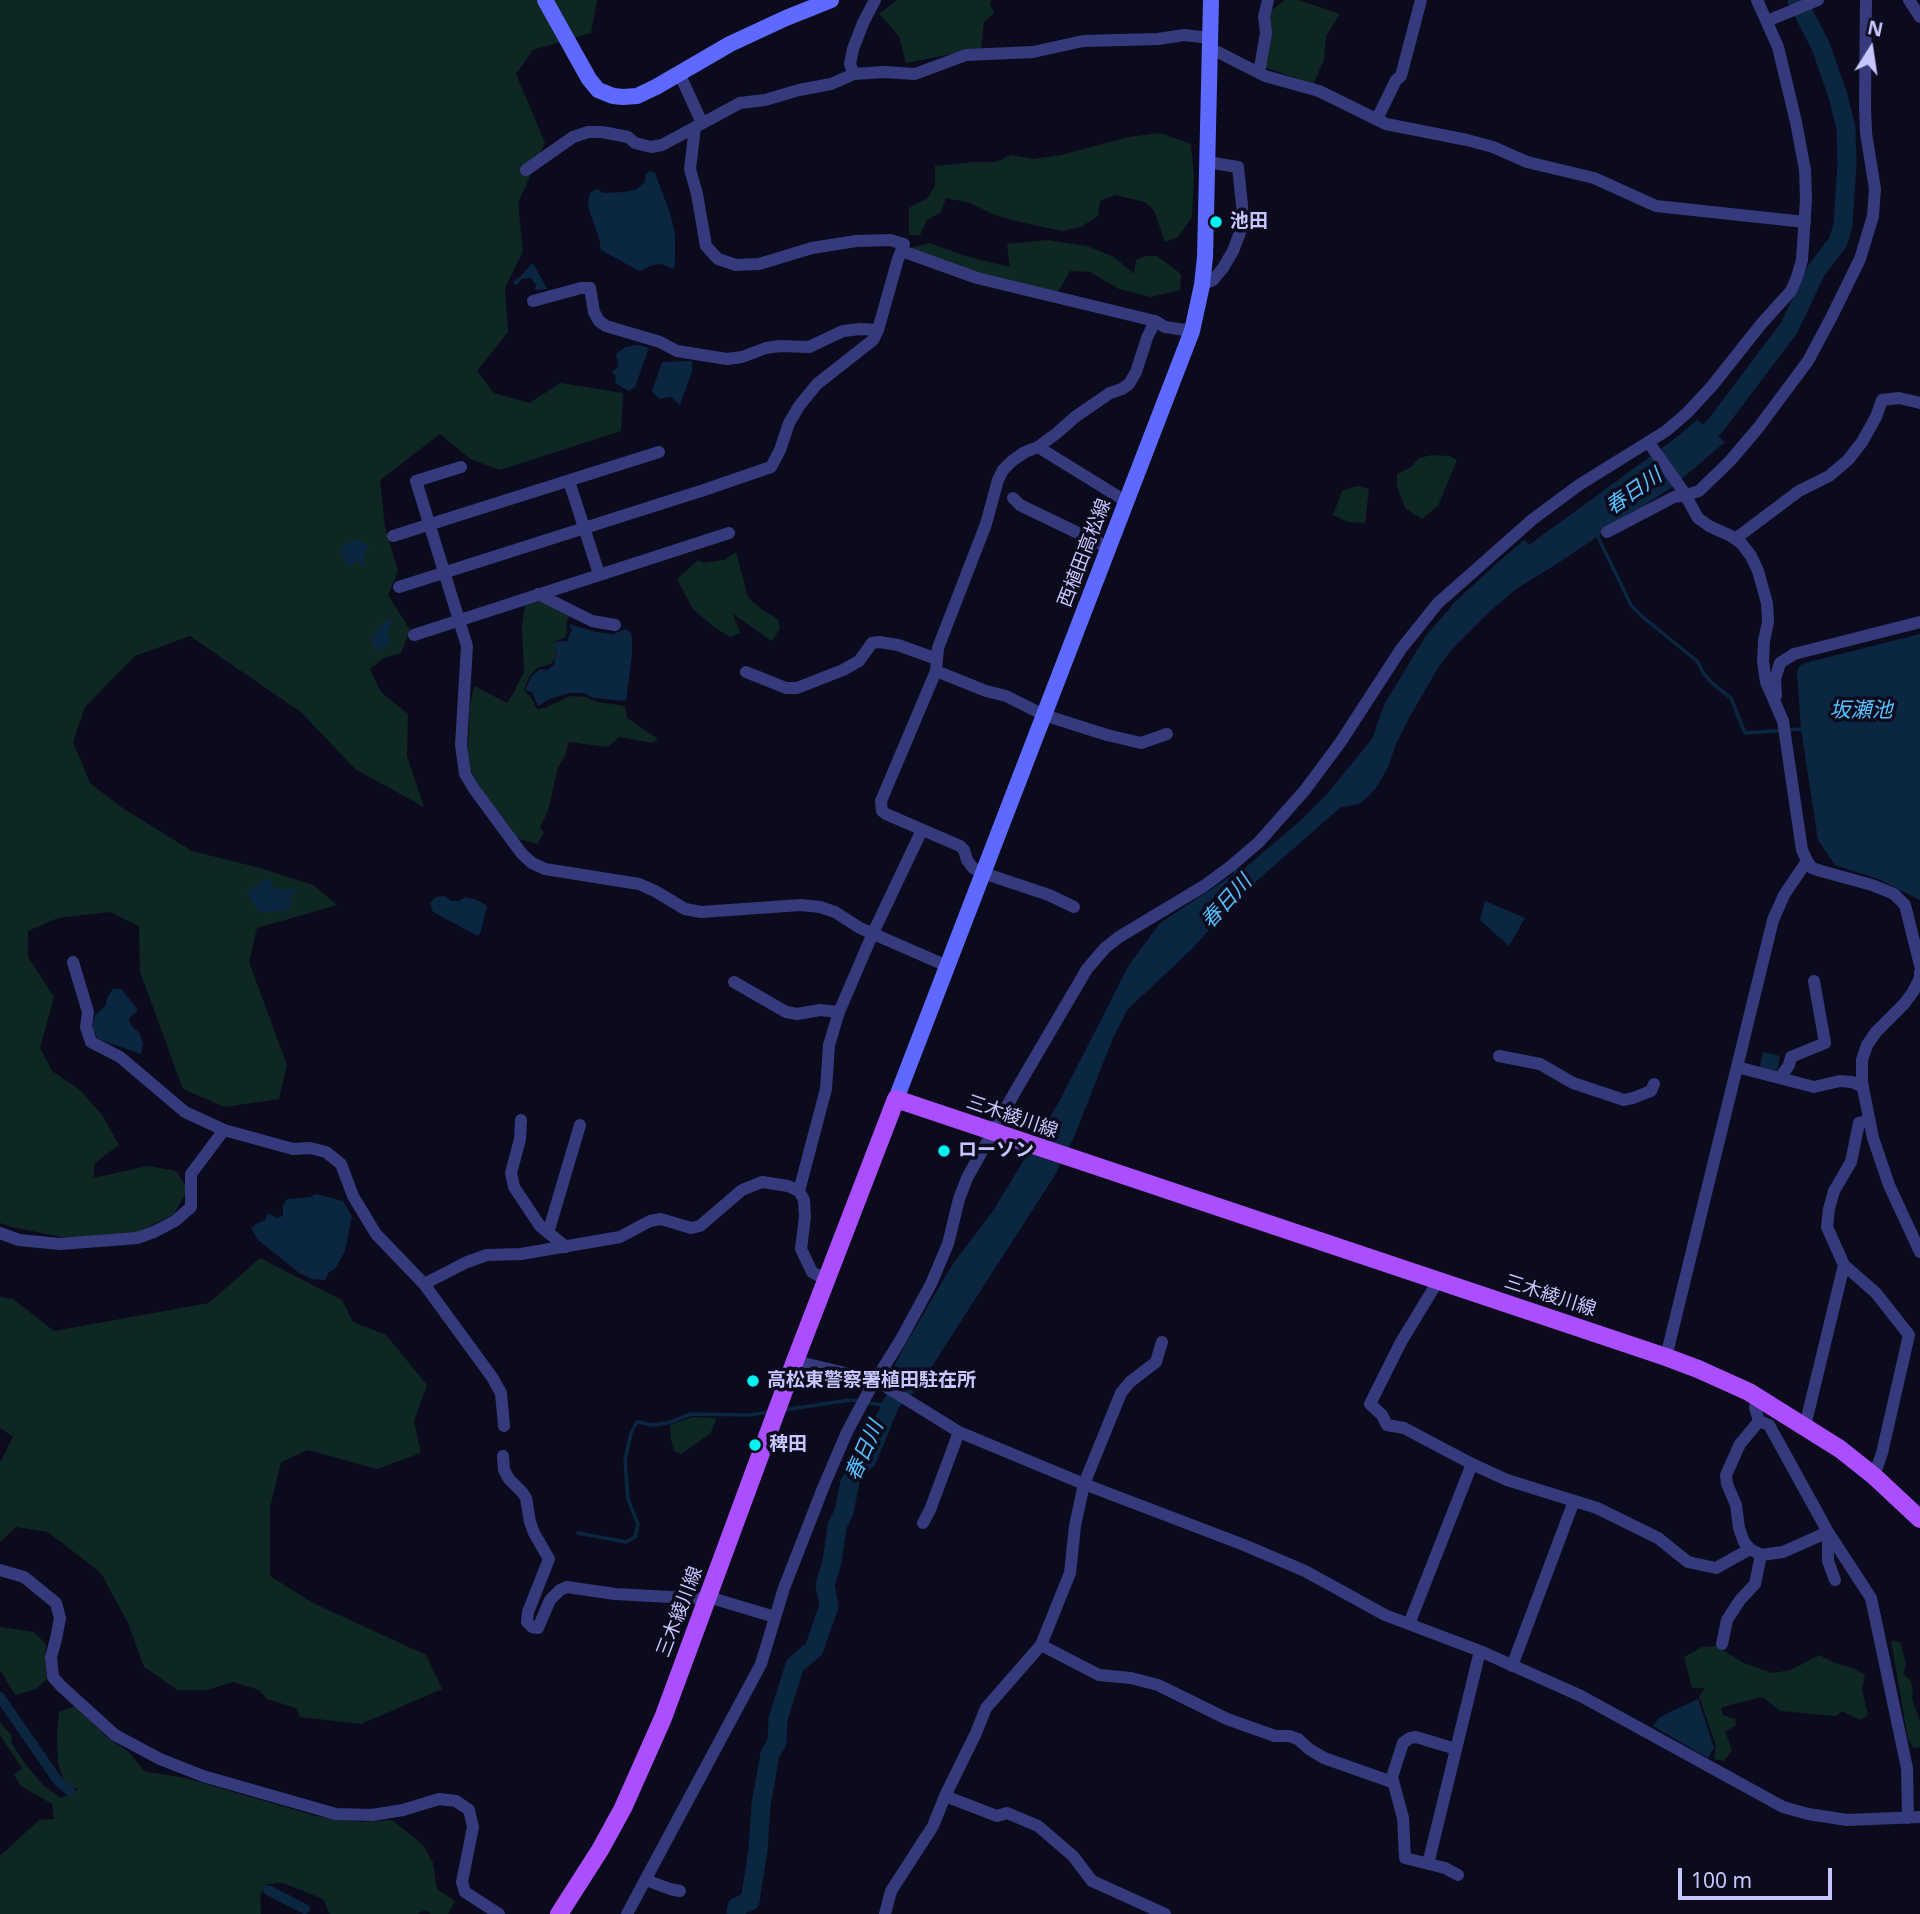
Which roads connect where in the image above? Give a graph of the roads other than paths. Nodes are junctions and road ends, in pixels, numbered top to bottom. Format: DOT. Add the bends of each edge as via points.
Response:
graph roads {
  1 [pos="545,0"];
  2 [pos="831,0"];
  3 [pos="875,0"];
  4 [pos="1211,0"];
  5 [pos="1268,0"];
  6 [pos="1421,0"];
  7 [pos="1757,0"];
  8 [pos="1818,0"];
  9 [pos="1909,0"];
  10 [pos="1867,1"];
  11 [pos="1920,17"];
  12 [pos="1767,21"];
  13 [pos="1210,43"];
  14 [pos="679,73"];
  15 [pos="1259,73"];
  16 [pos="854,74"];
  17 [pos="1377,119"];
  18 [pos="699,125"];
  19 [pos="1207,162"];
  20 [pos="526,170"];
  21 [pos="1805,222"];
  22 [pos="902,251"];
  23 [pos="1202,285"];
  24 [pos="533,301"];
  25 [pos="1155,321"];
  26 [pos="878,330"];
  27 [pos="1192,331"];
  28 [pos="1920,403"];
  29 [pos="1650,444"];
  30 [pos="1038,447"];
  31 [pos="659,452"];
  32 [pos="461,467"];
  33 [pos="569,481"];
  34 [pos="1685,493"];
  35 [pos="1013,498"];
  36 [pos="1127,502"];
  37 [pos="430,526"];
  38 [pos="584,528"];
  39 [pos="1607,532"];
  40 [pos="729,533"];
  41 [pos="393,536"];
  42 [pos="1735,539"];
  43 [pos="1109,548"];
  44 [pos="444,573"];
  45 [pos="599,575"];
  46 [pos="399,587"];
  47 [pos="538,594"];
  48 [pos="459,620"];
  49 [pos="1920,622"];
  50 [pos="615,625"];
  51 [pos="414,635"];
  52 [pos="936,665"];
  53 [pos="746,672"];
  54 [pos="1776,703"];
  55 [pos="1044,715"];
  56 [pos="1167,734"];
  57 [pos="922,830"];
  58 [pos="1807,861"];
  59 [pos="983,873"];
  60 [pos="1074,907"];
  61 [pos="873,933"];
  62 [pos="73,962"];
  63 [pos="947,965"];
  64 [pos="1920,965"];
  65 [pos="1920,972"];
  66 [pos="1814,981"];
  67 [pos="734,982"];
  68 [pos="839,1012"];
  69 [pos="1499,1056"];
  70 [pos="1737,1067"];
  71 [pos="1780,1078"];
  72 [pos="1654,1084"];
  73 [pos="1863,1087"];
  74 [pos="895,1099"];
  75 [pos="521,1120"];
  76 [pos="1870,1121"];
  77 [pos="580,1125"];
  78 [pos="224,1130"];
  79 [pos="993,1133"];
  80 [pos="799,1191"];
  81 [pos="0,1233"];
  82 [pos="548,1233"];
  83 [pos="566,1247"];
  84 [pos="1920,1252"];
  85 [pos="1844,1265"];
  86 [pos="826,1280"];
  87 [pos="1438,1281"];
  88 [pos="424,1284"];
  89 [pos="1162,1342"];
  90 [pos="1666,1357"];
  91 [pos="795,1361"];
  92 [pos="877,1381"];
  93 [pos="1758,1398"];
  94 [pos="1759,1421"];
  95 [pos="504,1426"];
  96 [pos="1805,1426"];
  97 [pos="959,1432"];
  98 [pos="503,1457"];
  99 [pos="1472,1464"];
  100 [pos="1874,1476"];
  101 [pos="1084,1484"];
  102 [pos="1574,1501"];
  103 [pos="1920,1519"];
  104 [pos="923,1523"];
  105 [pos="1828,1532"];
  106 [pos="1755,1552"];
  107 [pos="0,1570"];
  108 [pos="1835,1580"];
  109 [pos="708,1598"];
  110 [pos="775,1617"];
  111 [pos="1409,1624"];
  112 [pos="1722,1644"];
  113 [pos="1041,1645"];
  114 [pos="1480,1651"];
  115 [pos="1512,1665"];
  116 [pos="1456,1749"];
  117 [pos="1392,1782"];
  118 [pos="945,1796"];
  119 [pos="1914,1817"];
  120 [pos="1428,1864"];
  121 [pos="1458,1875"];
  122 [pos="646,1880"];
  123 [pos="680,1891"];
  124 [pos="499,1914"];
  125 [pos="559,1914"];
  126 [pos="627,1914"];
  127 [pos="885,1914"];
  128 [pos="1165,1914"];
  1 -- 14 [label="main road" via="598,90 612,96 638,96"];
  2 -- 14 [label="main road" via="730,44"];
  3 -- 16 [label="street" via="853,49 850,64"];
  4 -- 13 [label="main road, 西植田高松線"];
  5 -- 15 [label="street"];
  6 -- 17 [label="street" via="1401,75"];
  7 -- 12 [label="street"];
  8 -- 12 [label="street"];
  9 -- 11 [label="street"];
  10 -- 34 [label="street" via="1866,133 1875,189 1873,216 1860,259 1808,361 1758,428 1699,491"];
  12 -- 21 [label="street" via="1796,122 1805,170"];
  13 -- 15 [label="street"];
  13 -- 16 [label="street" via="1184,35 1083,41 1033,52 965,55 915,74"];
  13 -- 19 [label="main road, 西植田高松線"];
  14 -- 18 [label="street"];
  15 -- 17 [label="street" via="1320,91"];
  16 -- 18 [label="street" via="831,84 740,103"];
  17 -- 21 [label="street" via="1594,178 1656,206"];
  18 -- 20 [label="street" via="651,147 628,137 588,132 573,136"];
  18 -- 22 [label="street" via="690,169 706,246 718,259 736,265 759,264 812,248 867,241 890,240 904,244"];
  19 -- 23 [label="main road, 西植田高松線"];
  19 -- 23 [label="street" via="1238,167 1243,215 1233,251 1213,280"];
  21 -- 29 [label="street" via="1802,260 1791,291 1699,401"];
  22 -- 25 [label="street" via="977,278"];
  22 -- 26 [label="street"];
  23 -- 27 [label="main road, 西植田高松線"];
  24 -- 26 [label="street" via="590,288 594,312 606,326 677,351 727,359 766,348 809,347 843,331"];
  25 -- 27 [label="street"];
  25 -- 30 [label="street" via="1129,384 1074,417"];
  26 -- 38 [label="street" via="873,340 817,384 799,406 771,467"];
  27 -- 36 [label="main road, 西植田高松線"];
  28 -- 42 [label="street" via="1882,400 1847,460"];
  29 -- 34 [label="street"];
  29 -- 79 [label="street" via="1541,513 1438,603 1401,649 1306,790 1259,842 1204,886 1105,948 1072,993"];
  30 -- 36 [label="street"];
  30 -- 52 [label="street" via="1012,461 998,480 938,648"];
  31 -- 33 [label="street"];
  32 -- 37 [label="street" via="416,481"];
  33 -- 37 [label="street"];
  33 -- 38 [label="street"];
  34 -- 39 [label="street"];
  34 -- 42 [label="street" via="1698,518"];
  35 -- 43 [label="street"];
  36 -- 43 [label="main road, 西植田高松線"];
  37 -- 41 [label="street"];
  37 -- 44 [label="street"];
  38 -- 44 [label="street"];
  38 -- 45 [label="street"];
  40 -- 45 [label="street"];
  42 -- 54 [label="street" via="1751,556 1767,603 1763,662"];
  43 -- 55 [label="main road, 西植田高松線"];
  44 -- 46 [label="street"];
  44 -- 48 [label="street"];
  45 -- 47 [label="street"];
  47 -- 48 [label="street"];
  47 -- 50 [label="street" via="592,621"];
  48 -- 51 [label="street"];
  48 -- 61 [label="street" via="467,646 461,745 465,774 532,863 639,884 685,909 701,912 820,907"];
  49 -- 54 [label="street" via="1794,654 1780,663"];
  52 -- 53 [label="street" via="898,645 879,642 872,643 859,661 843,670 797,688"];
  52 -- 55 [label="street"];
  52 -- 57 [label="street" via="881,801 886,814"];
  54 -- 58 [label="street"];
  55 -- 56 [label="street" via="1141,743"];
  55 -- 59 [label="main road, 西植田高松線"];
  57 -- 59 [label="street" via="960,846 967,860"];
  57 -- 61 [label="street"];
  58 -- 64 [label="street" via="1821,871 1895,894 1905,905"];
  58 -- 70 [label="street" via="1773,920"];
  59 -- 60 [label="street"];
  59 -- 63 [label="main road, 西植田高松線"];
  61 -- 63 [label="street"];
  61 -- 68 [label="street"];
  62 -- 78 [label="street" via="88,1012 91,1042 120,1058 186,1112"];
  63 -- 74 [label="main road, 西植田高松線"];
  65 -- 73 [label="street" via="1913,992 1867,1045"];
  66 -- 71 [label="street" via="1825,1043 1791,1057"];
  67 -- 68 [label="street" via="786,1012"];
  68 -- 80 [label="street" via="829,1045 826,1089"];
  69 -- 72 [label="street" via="1540,1064 1573,1083 1624,1100 1651,1091"];
  70 -- 71 [label="street"];
  70 -- 90 [label="street"];
  71 -- 73 [label="street" via="1814,1087 1840,1081"];
  73 -- 76 [label="street"];
  74 -- 79 [label="main road, 三木綾川線"];
  74 -- 86 [label="main road, 三木綾川線"];
  75 -- 82 [label="street" via="511,1173 514,1188"];
  76 -- 84 [label="street" via="1889,1185"];
  76 -- 85 [label="street" via="1859,1123 1850,1162 1829,1209 1827,1227"];
  77 -- 82 [label="street"];
  78 -- 81 [label="street" via="191,1174 191,1207 154,1232 137,1238 60,1244"];
  78 -- 88 [label="street" via="293,1149 326,1152 341,1164 353,1196 376,1234"];
  79 -- 87 [label="main road, 三木綾川線"];
  79 -- 92 [label="street" via="967,1178 932,1284"];
  80 -- 83 [label="street" via="762,1182 742,1190 700,1226 691,1228 661,1219 620,1237"];
  80 -- 86 [label="street" via="805,1217 801,1249 812,1272"];
  82 -- 83 [label="street"];
  83 -- 88 [label="street" via="487,1255"];
  85 -- 96 [label="street"];
  85 -- 100 [label="street" via="1876,1293 1909,1335"];
  86 -- 91 [label="main road, 三木綾川線"];
  87 -- 90 [label="main road, 三木綾川線"];
  87 -- 99 [label="street" via="1370,1404 1387,1425 1404,1428"];
  88 -- 95 [label="street" via="492,1377 501,1393"];
  89 -- 101 [label="street" via="1156,1362 1121,1393"];
  90 -- 93 [label="main road, 三木綾川線"];
  91 -- 92 [label="street"];
  91 -- 109 [label="main road, 三木綾川線"];
  92 -- 97 [label="street"];
  92 -- 110 [label="street" via="847,1432"];
  93 -- 94 [label="street"];
  93 -- 96 [label="main road, 三木綾川線"];
  94 -- 105 [label="street" via="1769,1425"];
  94 -- 106 [label="street" via="1740,1444 1726,1475 1744,1542"];
  96 -- 100 [label="main road, 三木綾川線"];
  97 -- 101 [label="street"];
  97 -- 104 [label="street"];
  98 -- 109 [label="street" via="504,1471 526,1498 530,1522 549,1559 528,1612 527,1622 532,1627 538,1628 550,1600 567,1587"];
  99 -- 102 [label="street"];
  99 -- 111 [label="street"];
  100 -- 103 [label="main road, 三木綾川線"];
  101 -- 111 [label="street" via="1244,1545"];
  101 -- 113 [label="street" via="1070,1573"];
  102 -- 106 [label="street" via="1658,1538 1688,1562 1716,1567"];
  102 -- 115 [label="street"];
  105 -- 106 [label="street" via="1783,1552"];
  105 -- 108 [label="street"];
  105 -- 119 [label="street" via="1871,1598"];
  106 -- 112 [label="street" via="1755,1584 1727,1620"];
  107 -- 124 [label="street" via="24,1577 56,1603 60,1618 51,1657 53,1677 115,1735 203,1776 336,1814 372,1815 439,1799 456,1801 469,1810 473,1827 462,1882 465,1892"];
  109 -- 110 [label="street"];
  109 -- 125 [label="main road, 三木綾川線" via="623,1808"];
  110 -- 122 [label="street" via="751,1685"];
  111 -- 114 [label="street"];
  113 -- 117 [label="street" via="1099,1675 1157,1685 1227,1719 1298,1739 1324,1758"];
  113 -- 118 [label="street" via="986,1708"];
  114 -- 115 [label="street"];
  114 -- 116 [label="street"];
  115 -- 119 [label="street" via="1581,1696 1783,1807 1847,1820"];
  116 -- 117 [label="street" via="1409,1738 1403,1743"];
  116 -- 120 [label="street"];
  117 -- 120 [label="street" via="1403,1818 1405,1858"];
  118 -- 127 [label="street" via="933,1826 891,1891"];
  118 -- 128 [label="street" via="1038,1826 1073,1856 1092,1881"];
  120 -- 121 [label="street"];
  122 -- 123 [label="street"];
  122 -- 126 [label="street"];
}
